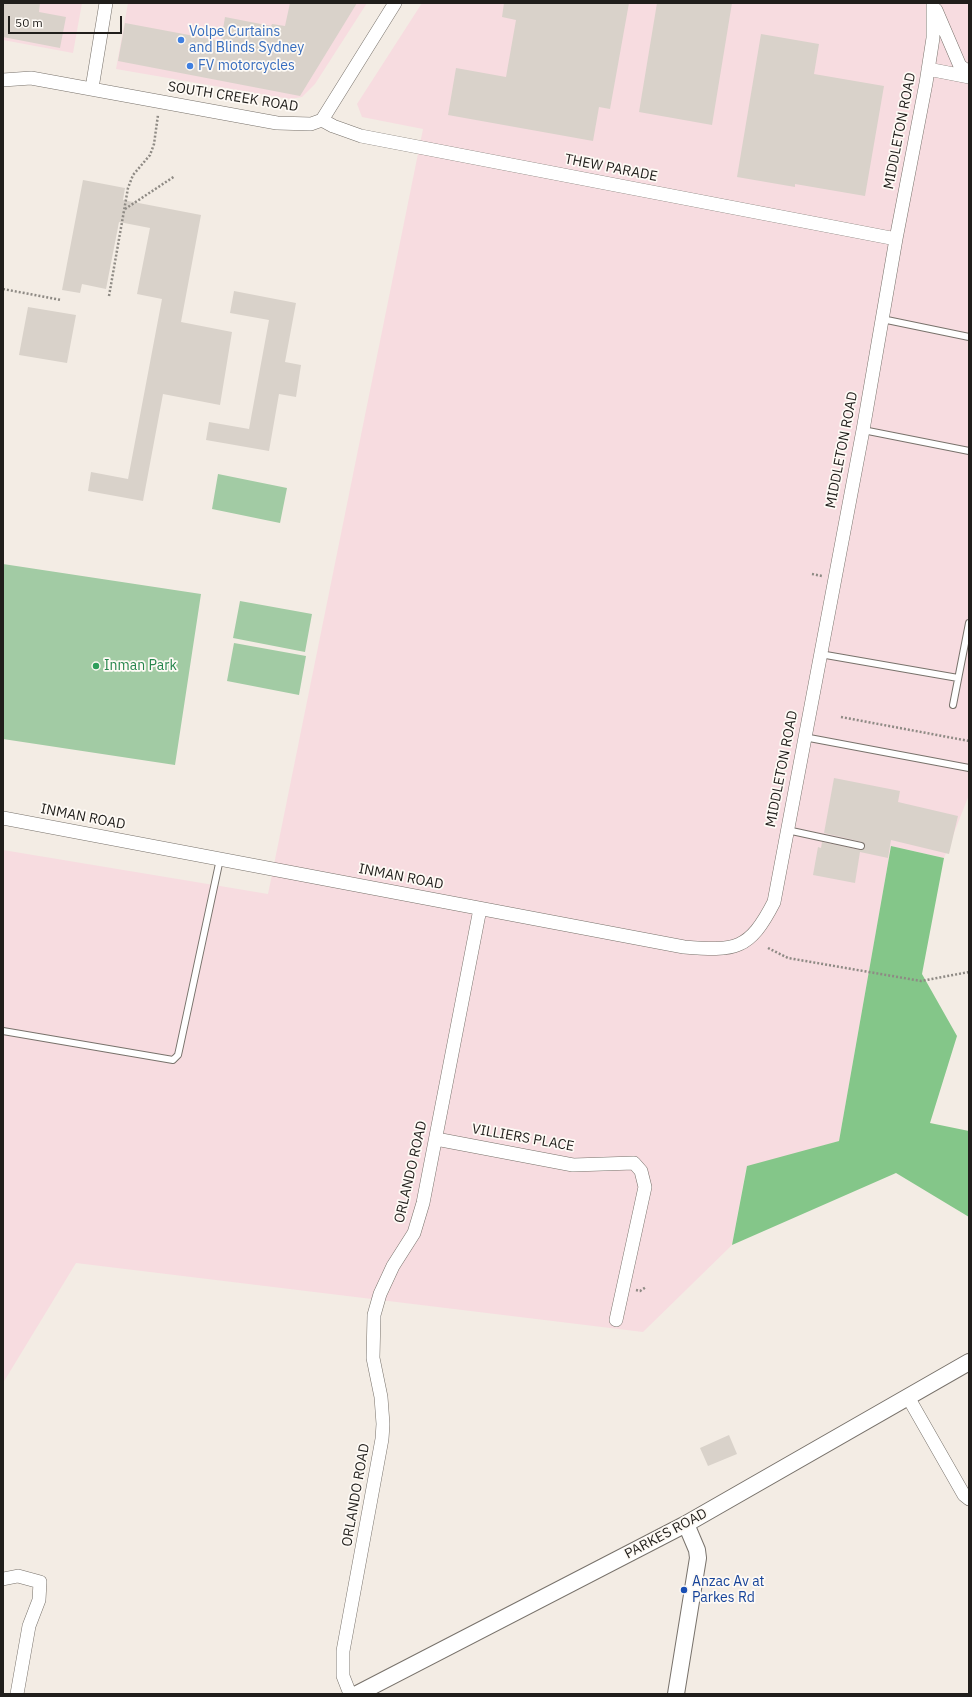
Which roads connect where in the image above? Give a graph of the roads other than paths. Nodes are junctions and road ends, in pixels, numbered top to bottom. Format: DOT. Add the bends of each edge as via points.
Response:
graph roads {
  1 [pos="106,3"];
  2 [pos="395,3"];
  3 [pos="934,3"];
  4 [pos="928,69"];
  5 [pos="969,72"];
  6 [pos="969,77"];
  7 [pos="3,80"];
  8 [pos="92,88"];
  9 [pos="322,120"];
  10 [pos="896,239"];
  11 [pos="882,319"];
  12 [pos="969,337"];
  13 [pos="863,430"];
  14 [pos="969,451"];
  15 [pos="969,623"];
  16 [pos="820,654"];
  17 [pos="958,678"];
  18 [pos="953,705"];
  19 [pos="804,737"];
  20 [pos="969,768"];
  21 [pos="3,818"];
  22 [pos="787,830"];
  23 [pos="861,846"];
  24 [pos="220,859"];
  25 [pos="774,902"];
  26 [pos="480,909"];
  27 [pos="3,1031"];
  28 [pos="436,1139"];
  29 [pos="616,1320"];
  30 [pos="969,1362"];
  31 [pos="908,1397"];
  32 [pos="969,1499"];
  33 [pos="686,1524"];
  34 [pos="3,1579"];
  35 [pos="17,1694"];
  36 [pos="350,1694"];
  37 [pos="357,1694"];
  38 [pos="676,1694"];
  1 -- 8 [label="street"];
  2 -- 9 [label="street"];
  3 -- 4 [label="street, MIDDLETON ROAD" via="933,38"];
  3 -- 5 [label="street, MIDDLETON ROAD" via="960,66"];
  4 -- 6 [label="street"];
  4 -- 10 [label="street, MIDDLETON ROAD"];
  7 -- 8 [label="street, SOUTH CREEK ROAD" via="31,78"];
  8 -- 9 [label="street, SOUTH CREEK ROAD" via="277,123 311,124"];
  9 -- 10 [label="street, THEW PARADE" via="361,136"];
  10 -- 11 [label="street, MIDDLETON ROAD"];
  11 -- 12 [label="lane"];
  11 -- 13 [label="street, MIDDLETON ROAD"];
  13 -- 14 [label="lane"];
  13 -- 16 [label="street, MIDDLETON ROAD"];
  15 -- 17 [label="lane"];
  16 -- 17 [label="lane"];
  16 -- 19 [label="street, MIDDLETON ROAD"];
  17 -- 18 [label="lane"];
  19 -- 20 [label="lane"];
  19 -- 22 [label="street, MIDDLETON ROAD"];
  21 -- 24 [label="street, INMAN ROAD"];
  22 -- 23 [label="lane"];
  22 -- 25 [label="street, MIDDLETON ROAD"];
  24 -- 26 [label="street, INMAN ROAD"];
  24 -- 27 [label="lane" via="178,1055 173,1060"];
  25 -- 26 [label="street, INMAN ROAD" via="762,925 749,938 735,947 719,950 684,947"];
  26 -- 28 [label="street, ORLANDO ROAD"];
  28 -- 29 [label="street, VILLIERS PLACE" via="573,1164 634,1163 641,1171 645,1186"];
  28 -- 36 [label="street, ORLANDO ROAD" via="424,1203 414,1232 393,1266 374,1315 374,1358 383,1424 343,1651 343,1676"];
  30 -- 31 [label="street, PARKES ROAD"];
  31 -- 32 [label="street" via="964,1495"];
  31 -- 33 [label="street, PARKES ROAD"];
  33 -- 37 [label="street, PARKES ROAD"];
  33 -- 38 [label="street" via="698,1558"];
  34 -- 35 [label="street" via="18,1576 40,1582 39,1600 29,1626"];
}
